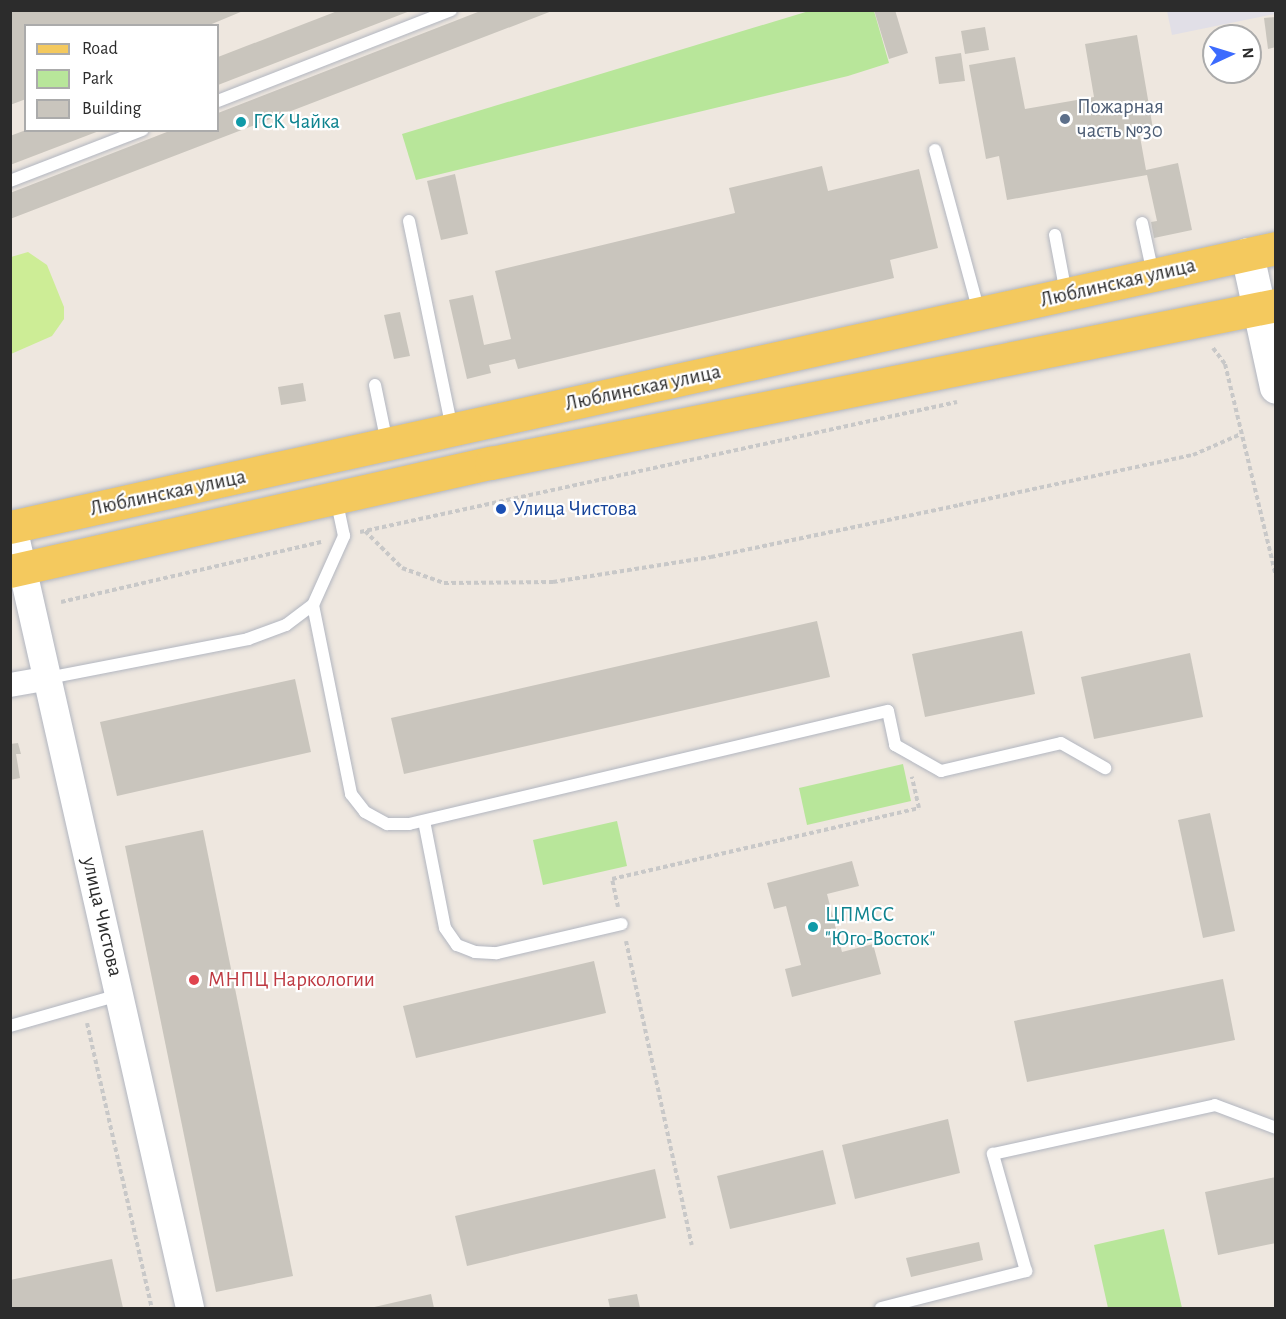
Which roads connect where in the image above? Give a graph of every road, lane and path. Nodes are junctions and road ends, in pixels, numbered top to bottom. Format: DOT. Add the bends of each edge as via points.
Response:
graph roads {
  1 [pos="452,10"];
  2 [pos="219,101"];
  3 [pos="137,132"];
  4 [pos="934,150"];
  5 [pos="10,181"];
  6 [pos="409,221"];
  7 [pos="1142,223"];
  8 [pos="1055,235"];
  9 [pos="1261,251"];
  10 [pos="1153,275"];
  11 [pos="1066,294"];
  12 [pos="1267,307"];
  13 [pos="980,313"];
  14 [pos="1204,346"];
  15 [pos="1274,377"];
  16 [pos="375,385"];
  17 [pos="968,399"];
  18 [pos="452,430"];
  19 [pos="1241,434"];
  20 [pos="387,444"];
  21 [pos="336,497"];
  22 [pos="12,527"];
  23 [pos="365,531"];
  24 [pos="344,536"];
  25 [pos="17,569"];
  26 [pos="1275,577"];
  27 [pos="61,602"];
  28 [pos="313,605"];
  29 [pos="48,678"];
  30 [pos="10,685"];
  31 [pos="905,750"];
  32 [pos="1105,768"];
  33 [pos="424,821"];
  34 [pos="622,924"];
  35 [pos="120,995"];
  36 [pos="83,1005"];
  37 [pos="10,1026"];
  38 [pos="1275,1128"];
  39 [pos="692,1245"];
  40 [pos="152,1308"];
  41 [pos="190,1308"];
  42 [pos="881,1308"];
  1 -- 2 [label="lane"];
  3 -- 5 [label="lane"];
  4 -- 13 [label="lane"];
  6 -- 18 [label="lane"];
  7 -- 10 [label="lane"];
  8 -- 11 [label="lane"];
  9 -- 10 [label="main road, Люблинская улица"];
  9 -- 12 [label="main road"];
  10 -- 11 [label="main road, Люблинская улица"];
  11 -- 13 [label="main road, Люблинская улица"];
  12 -- 15 [label="main road"];
  12 -- 21 [label="main road, Люблинская улица"];
  13 -- 18 [label="main road, Люблинская улица"];
  14 -- 19 [label="path" via="1220,352"];
  16 -- 20 [label="lane"];
  17 -- 23 [label="path"];
  18 -- 20 [label="main road, Люблинская улица"];
  19 -- 23 [label="path" via="1193,455 971,503 711,557 553,582 444,583 402,568"];
  19 -- 26 [label="path"];
  20 -- 22 [label="main road, Люблинская улица"];
  21 -- 24 [label="lane"];
  21 -- 25 [label="main road, Люблинская улица"];
  22 -- 25 [label="street, улица Чистова"];
  23 -- 24 [label="path"];
  24 -- 27 [label="path"];
  24 -- 28 [label="lane"];
  25 -- 29 [label="street, улица Чистова"];
  28 -- 29 [label="lane" via="286,625 248,639"];
  28 -- 33 [label="lane" via="351,794 364,812 387,824"];
  29 -- 30 [label="street"];
  29 -- 35 [label="street, улица Чистова"];
  31 -- 32 [label="lane" via="941,771 1061,743"];
  31 -- 33 [label="lane" via="895,744 888,711"];
  31 -- 34 [label="path" via="919,808 612,879"];
  33 -- 34 [label="lane" via="445,928 457,945 475,952 497,953"];
  34 -- 39 [label="path"];
  35 -- 36 [label="lane"];
  35 -- 41 [label="street, улица Чистова"];
  36 -- 37 [label="lane"];
  36 -- 40 [label="path"];
  38 -- 42 [label="lane" via="1215,1105 993,1154 1026,1271"];
}
